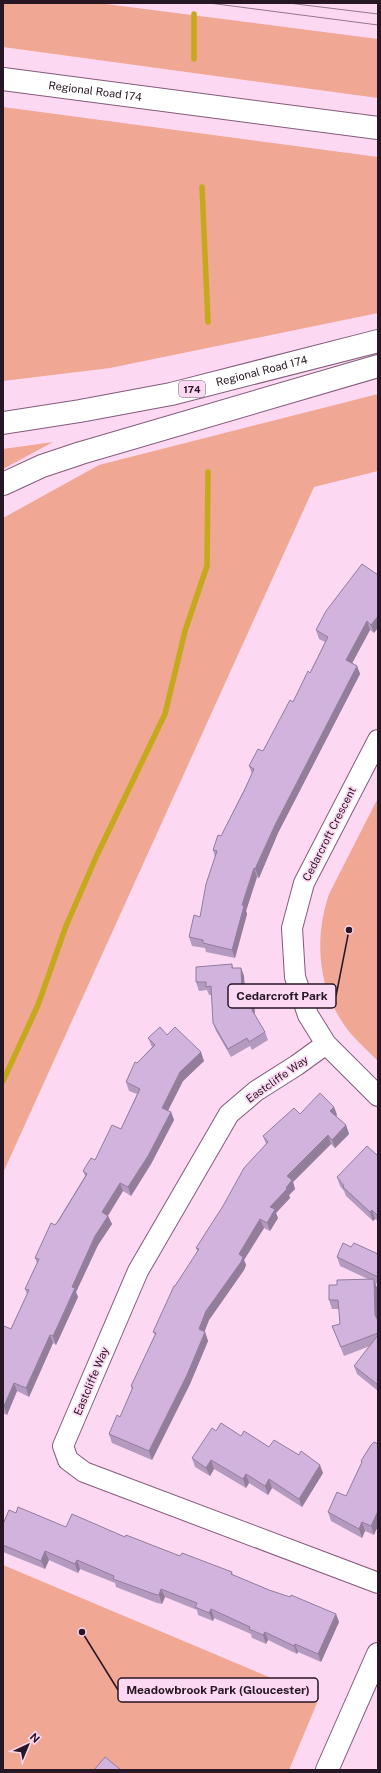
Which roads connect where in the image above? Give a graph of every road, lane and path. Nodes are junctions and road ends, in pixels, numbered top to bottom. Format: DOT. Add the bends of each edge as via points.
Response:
graph roads {
  1 [pos="3,79"];
  2 [pos="378,128"];
  3 [pos="378,341"];
  4 [pos="378,366"];
  5 [pos="3,423"];
  6 [pos="3,484"];
  7 [pos="378,740"];
  8 [pos="326,1044"];
  9 [pos="378,1096"];
  10 [pos="378,1584"];
  11 [pos="378,1654"];
  12 [pos="327,1770"];
  1 -- 2 [label="main road, Regional Road 174"];
  3 -- 5 [label="main road, Regional Road 174 / 174" via="171,394"];
  4 -- 6 [label="main road" via="81,453 42,466"];
  7 -- 8 [label="street, Cedarcroft Crescent" via="304,883 292,928 295,977 308,1015"];
  8 -- 9 [label="street, Cedarcroft Crescent"];
  8 -- 10 [label="street, Eastcliffe Way" via="256,1091 229,1114 138,1271 63,1446 68,1460 84,1472"];
  11 -- 12 [label="main road"];
}
